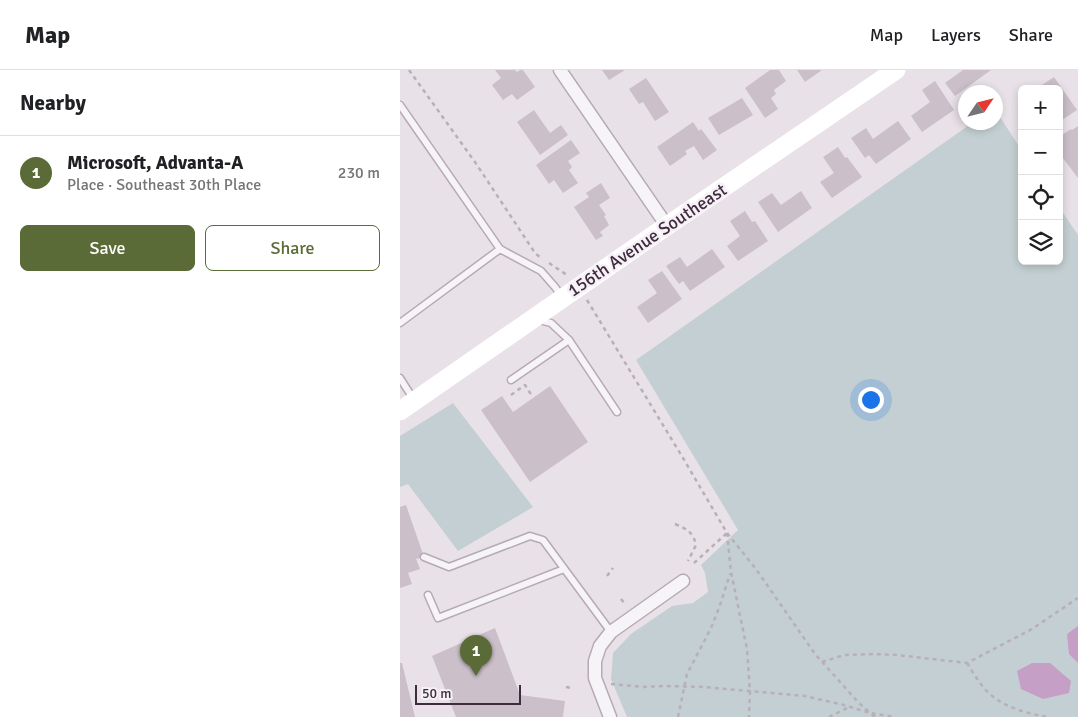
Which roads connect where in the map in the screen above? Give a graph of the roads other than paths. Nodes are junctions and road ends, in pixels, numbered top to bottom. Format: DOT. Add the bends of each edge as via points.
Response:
graph roads {
  1 [pos="560,70"];
  2 [pos="896,70"];
  3 [pos="400,105"];
  4 [pos="667,226"];
  5 [pos="500,250"];
  6 [pos="563,298"];
  7 [pos="532,319"];
  8 [pos="400,323"];
  9 [pos="569,340"];
  10 [pos="400,378"];
  11 [pos="511,380"];
  12 [pos="407,406"];
  13 [pos="617,412"];
  14 [pos="424,556"];
  15 [pos="564,570"];
  16 [pos="683,581"];
  17 [pos="428,595"];
  18 [pos="612,632"];
  19 [pos="610,717"];
  1 -- 4 [label="street"];
  2 -- 4 [label="street, 156th Avenue Southeast"];
  3 -- 5 [label="lane"];
  4 -- 6 [label="street, 156th Avenue Southeast"];
  5 -- 6 [label="lane" via="541,271"];
  5 -- 8 [label="lane"];
  6 -- 7 [label="street, 156th Avenue Southeast"];
  7 -- 9 [label="lane" via="551,322"];
  7 -- 12 [label="street, 156th Avenue Southeast"];
  9 -- 11 [label="lane"];
  9 -- 13 [label="lane"];
  10 -- 12 [label="lane"];
  14 -- 15 [label="lane" via="449,567 530,536 543,540"];
  15 -- 17 [label="lane" via="438,618"];
  15 -- 18 [label="lane"];
  16 -- 18 [label="street"];
  18 -- 19 [label="street" via="600,646 595,662 595,678"];
}
